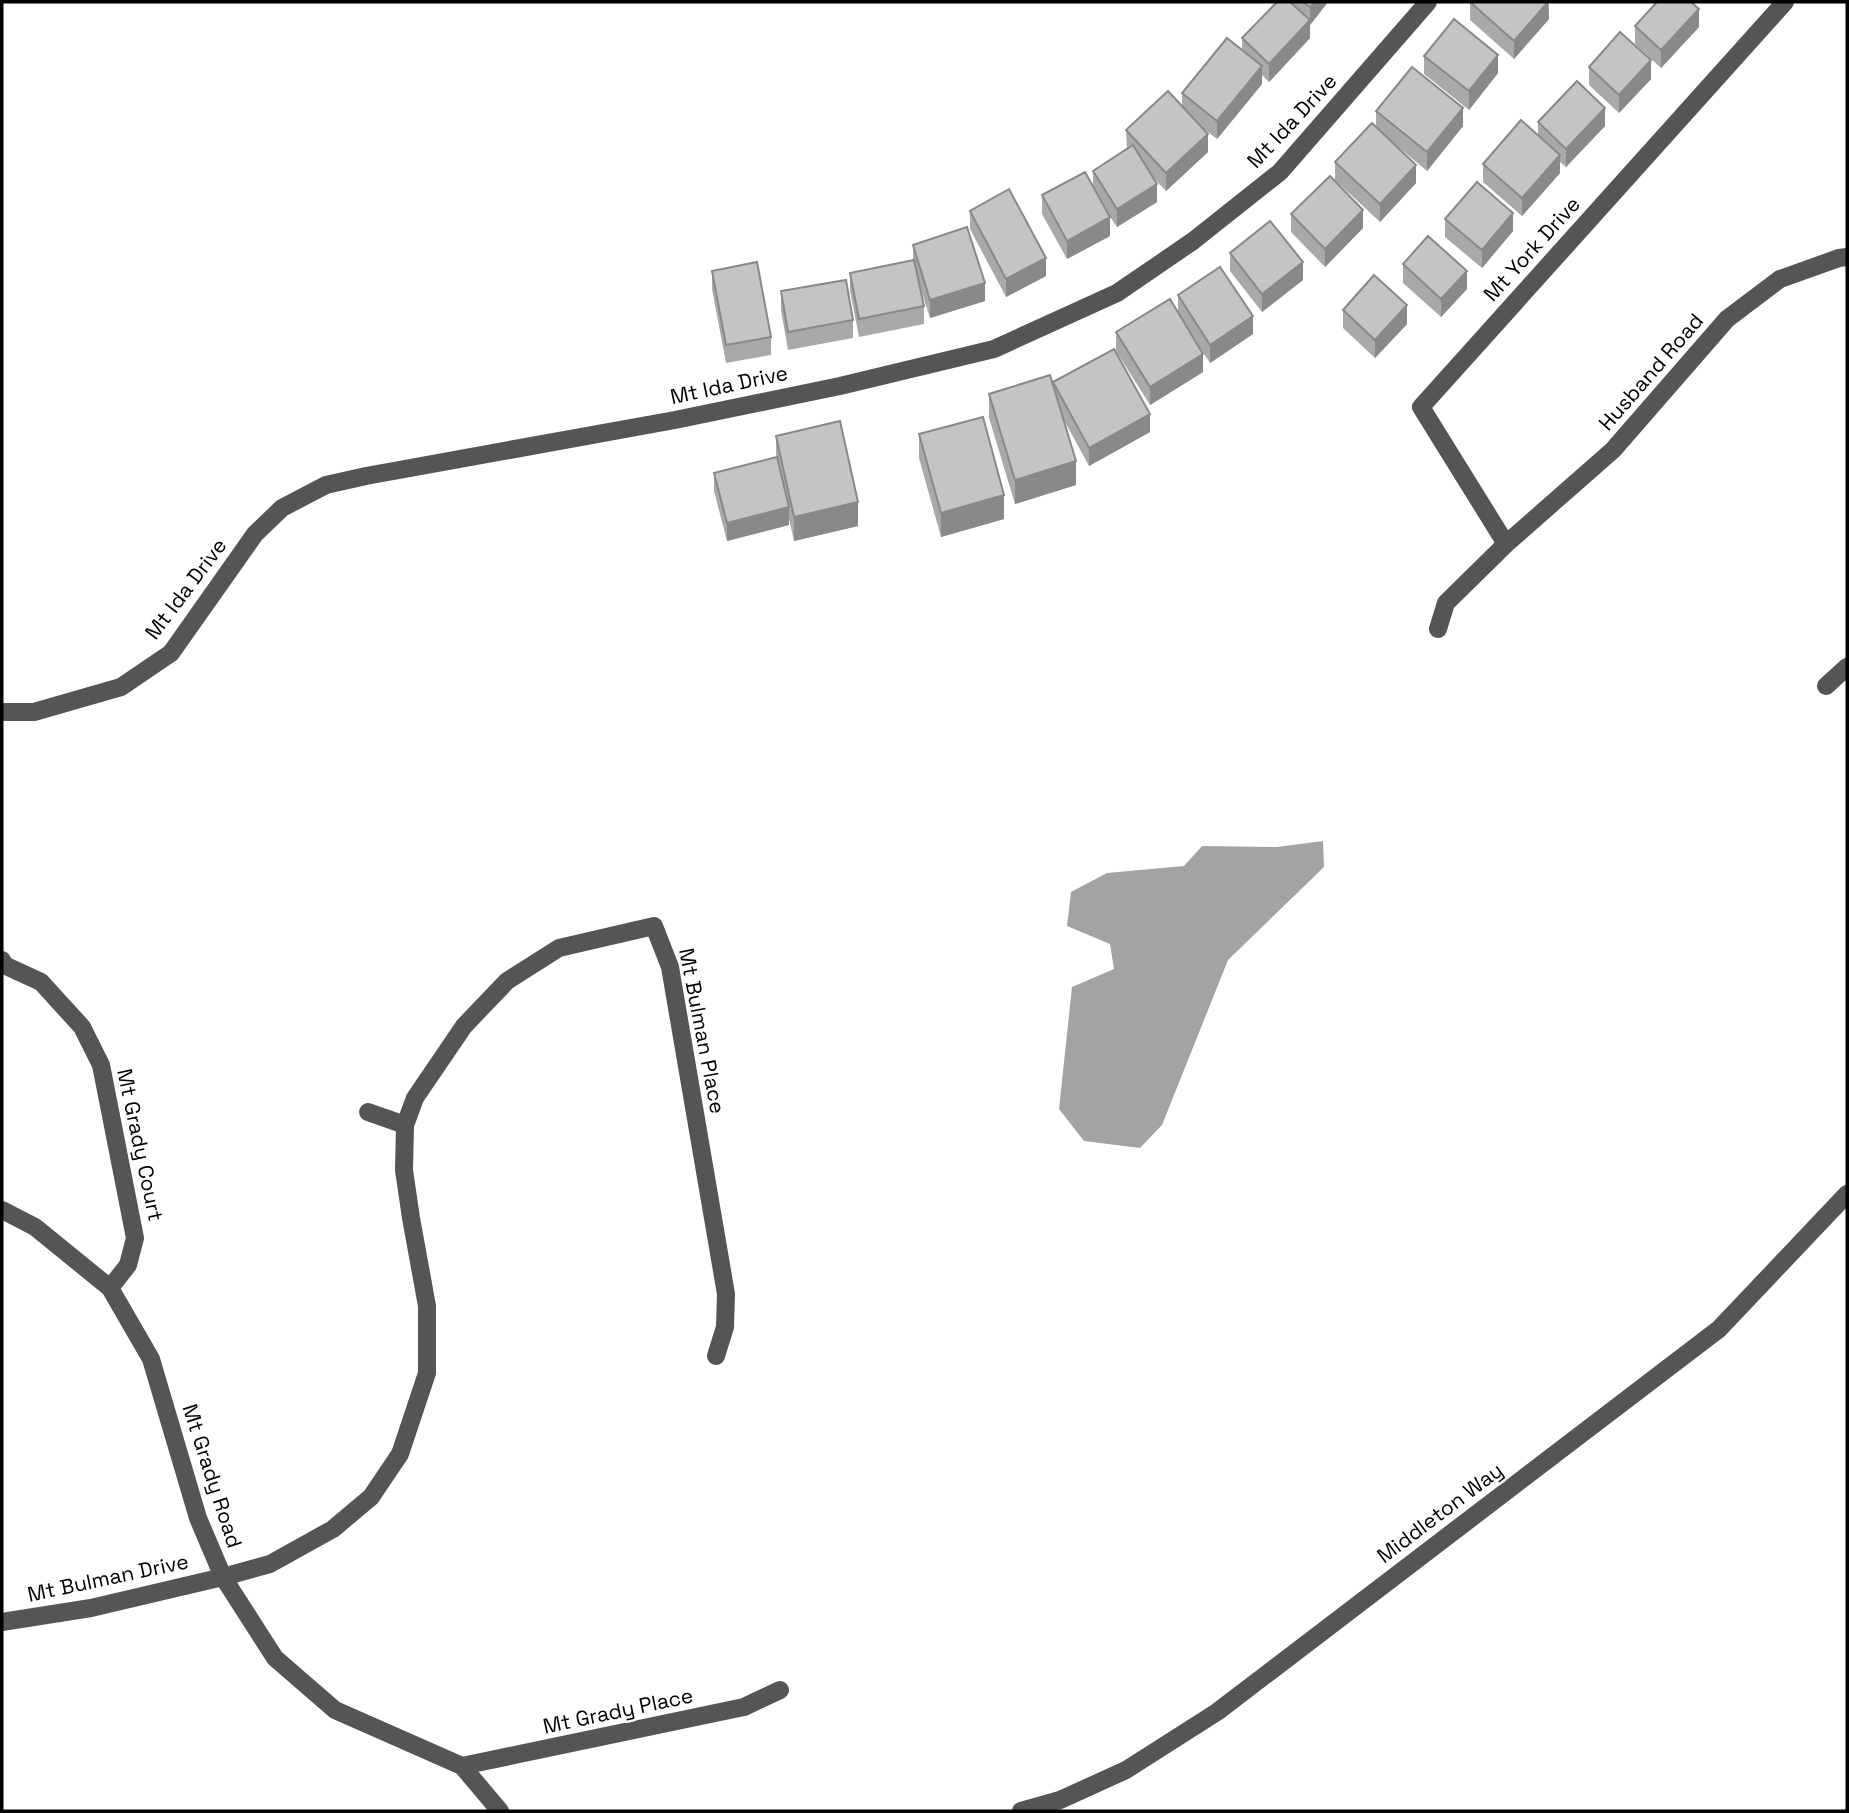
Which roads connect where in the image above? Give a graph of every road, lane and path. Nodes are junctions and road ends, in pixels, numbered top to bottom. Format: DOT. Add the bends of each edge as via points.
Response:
graph roads {
  1 [pos="1428,2"];
  2 [pos="1785,2"];
  3 [pos="1847,257"];
  4 [pos="1506,544"];
  5 [pos="1438,629"];
  6 [pos="1847,667"];
  7 [pos="1826,686"];
  8 [pos="2,712"];
  9 [pos="2,960"];
  10 [pos="368,1112"];
  11 [pos="405,1125"];
  12 [pos="1847,1194"];
  13 [pos="2,1210"];
  14 [pos="110,1287"];
  15 [pos="716,1356"];
  16 [pos="223,1577"];
  17 [pos="2,1622"];
  18 [pos="780,1690"];
  19 [pos="462,1766"];
  20 [pos="500,1811"];
  21 [pos="1021,1811"];
  1 -- 8 [label="street, Mt Ida Drive" via="1280,172 1193,241 1117,293 993,349 675,420 326,485 282,508 255,534 171,653 121,687 34,712"];
  2 -- 4 [label="street, Mt York Drive" via="1421,407"];
  3 -- 4 [label="street, Husband Road" via="1780,279 1727,319 1613,450"];
  4 -- 5 [label="street, Husband Road" via="1446,603"];
  6 -- 7 [label="street"];
  9 -- 14 [label="street, Mt Grady Court" via="41,982 82,1027 101,1065 135,1238 128,1265"];
  10 -- 11 [label="street"];
  11 -- 15 [label="street, Mt Bulman Place" via="415,1098 464,1026 507,981 559,948 654,926 670,967 726,1294 725,1327"];
  11 -- 16 [label="street, Mt Bulman Place" via="404,1170 427,1306 427,1373 400,1454 370,1497 333,1529 270,1564"];
  12 -- 21 [label="street, Middleton Way" via="1719,1329 1217,1712 1126,1770 1060,1800"];
  13 -- 14 [label="street, Mt Grady Road" via="35,1227"];
  14 -- 16 [label="street, Mt Grady Road" via="151,1359 198,1518"];
  16 -- 17 [label="street, Mt Bulman Drive" via="91,1608"];
  16 -- 19 [label="street, Mt Grady Road" via="275,1658 335,1710"];
  18 -- 19 [label="street, Mt Grady Place" via="744,1707"];
  19 -- 20 [label="street, Mt Grady Road"];
}
